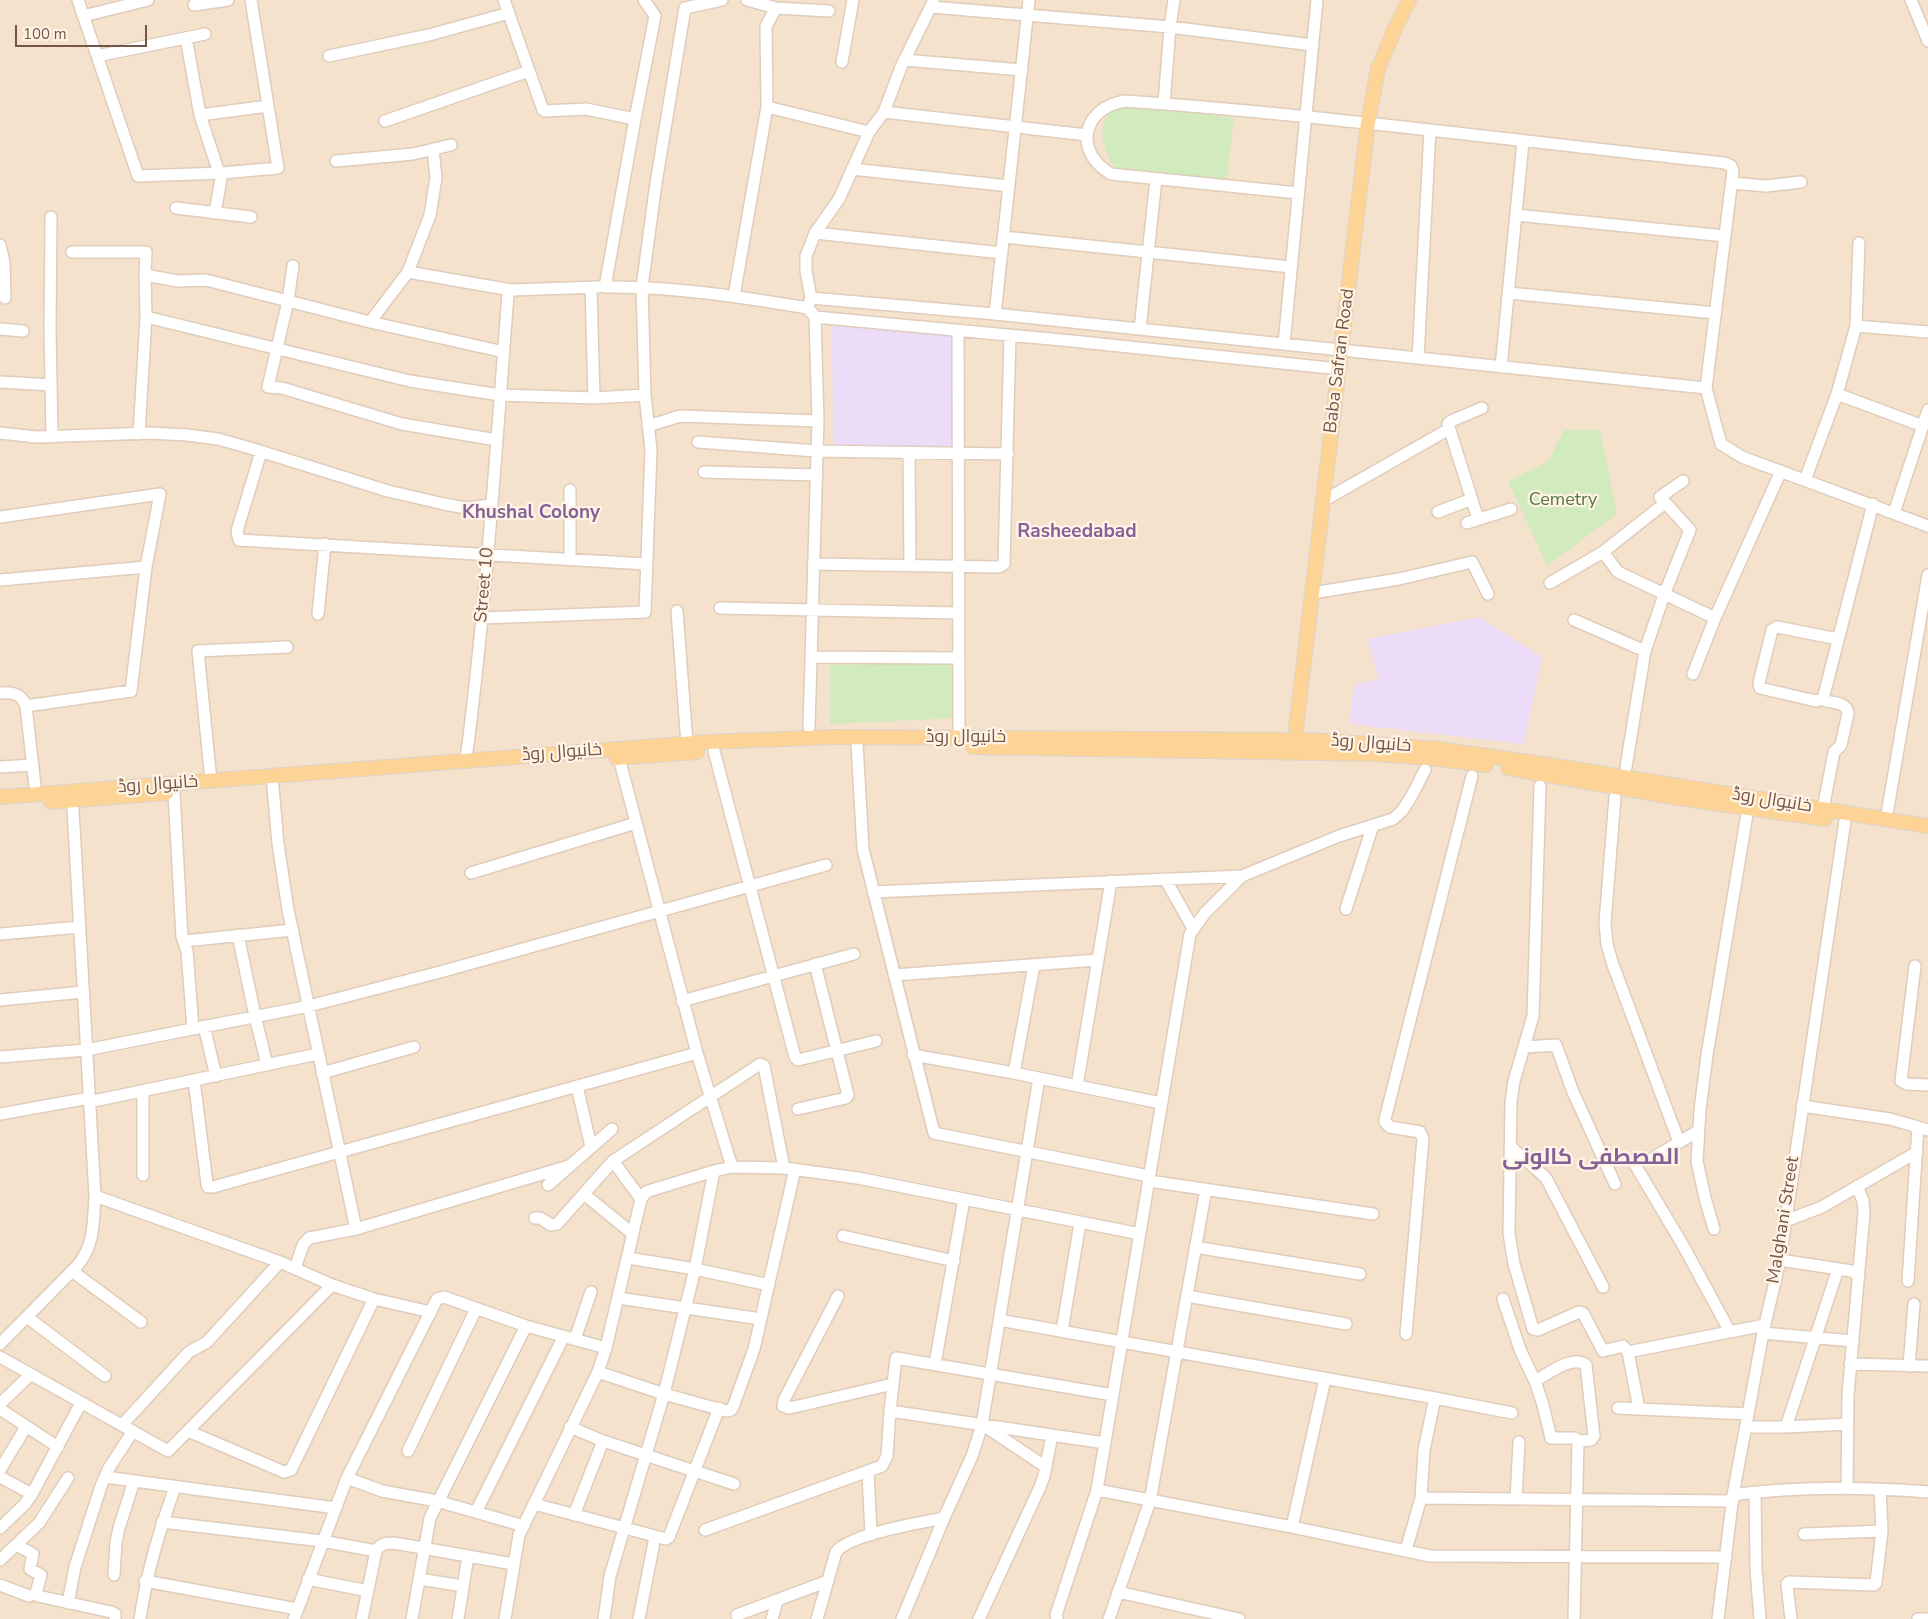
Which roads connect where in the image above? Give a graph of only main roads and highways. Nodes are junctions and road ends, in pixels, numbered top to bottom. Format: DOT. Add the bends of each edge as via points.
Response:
graph roads {
  1 [pos="1409,0"];
  2 [pos="1296,729"];
  3 [pos="272,781"];
  4 [pos="73,796"];
  5 [pos="0,797"];
  6 [pos="0,804"];
  7 [pos="1928,826"];
  8 [pos="1928,834"];
  1 -- 2 [label="main road, Baba Safran Road" via="1378,70 1368,122"];
  3 -- 4 [label="main road, خانیوال روڈ" via="174,793"];
  3 -- 4 [label="main road, خانیوال روڈ" via="211,781"];
  3 -- 7 [label="main road, خانیوال روڈ" via="466,760 808,737 1287,740 1457,752"];
  3 -- 8 [label="main road, خانیوال روڈ" via="857,744 1318,752 1430,758 1509,768 1678,798"];
  4 -- 5 [label="main road, خانیوال روڈ"];
  4 -- 6 [label="main road, خانیوال روڈ"];
}
